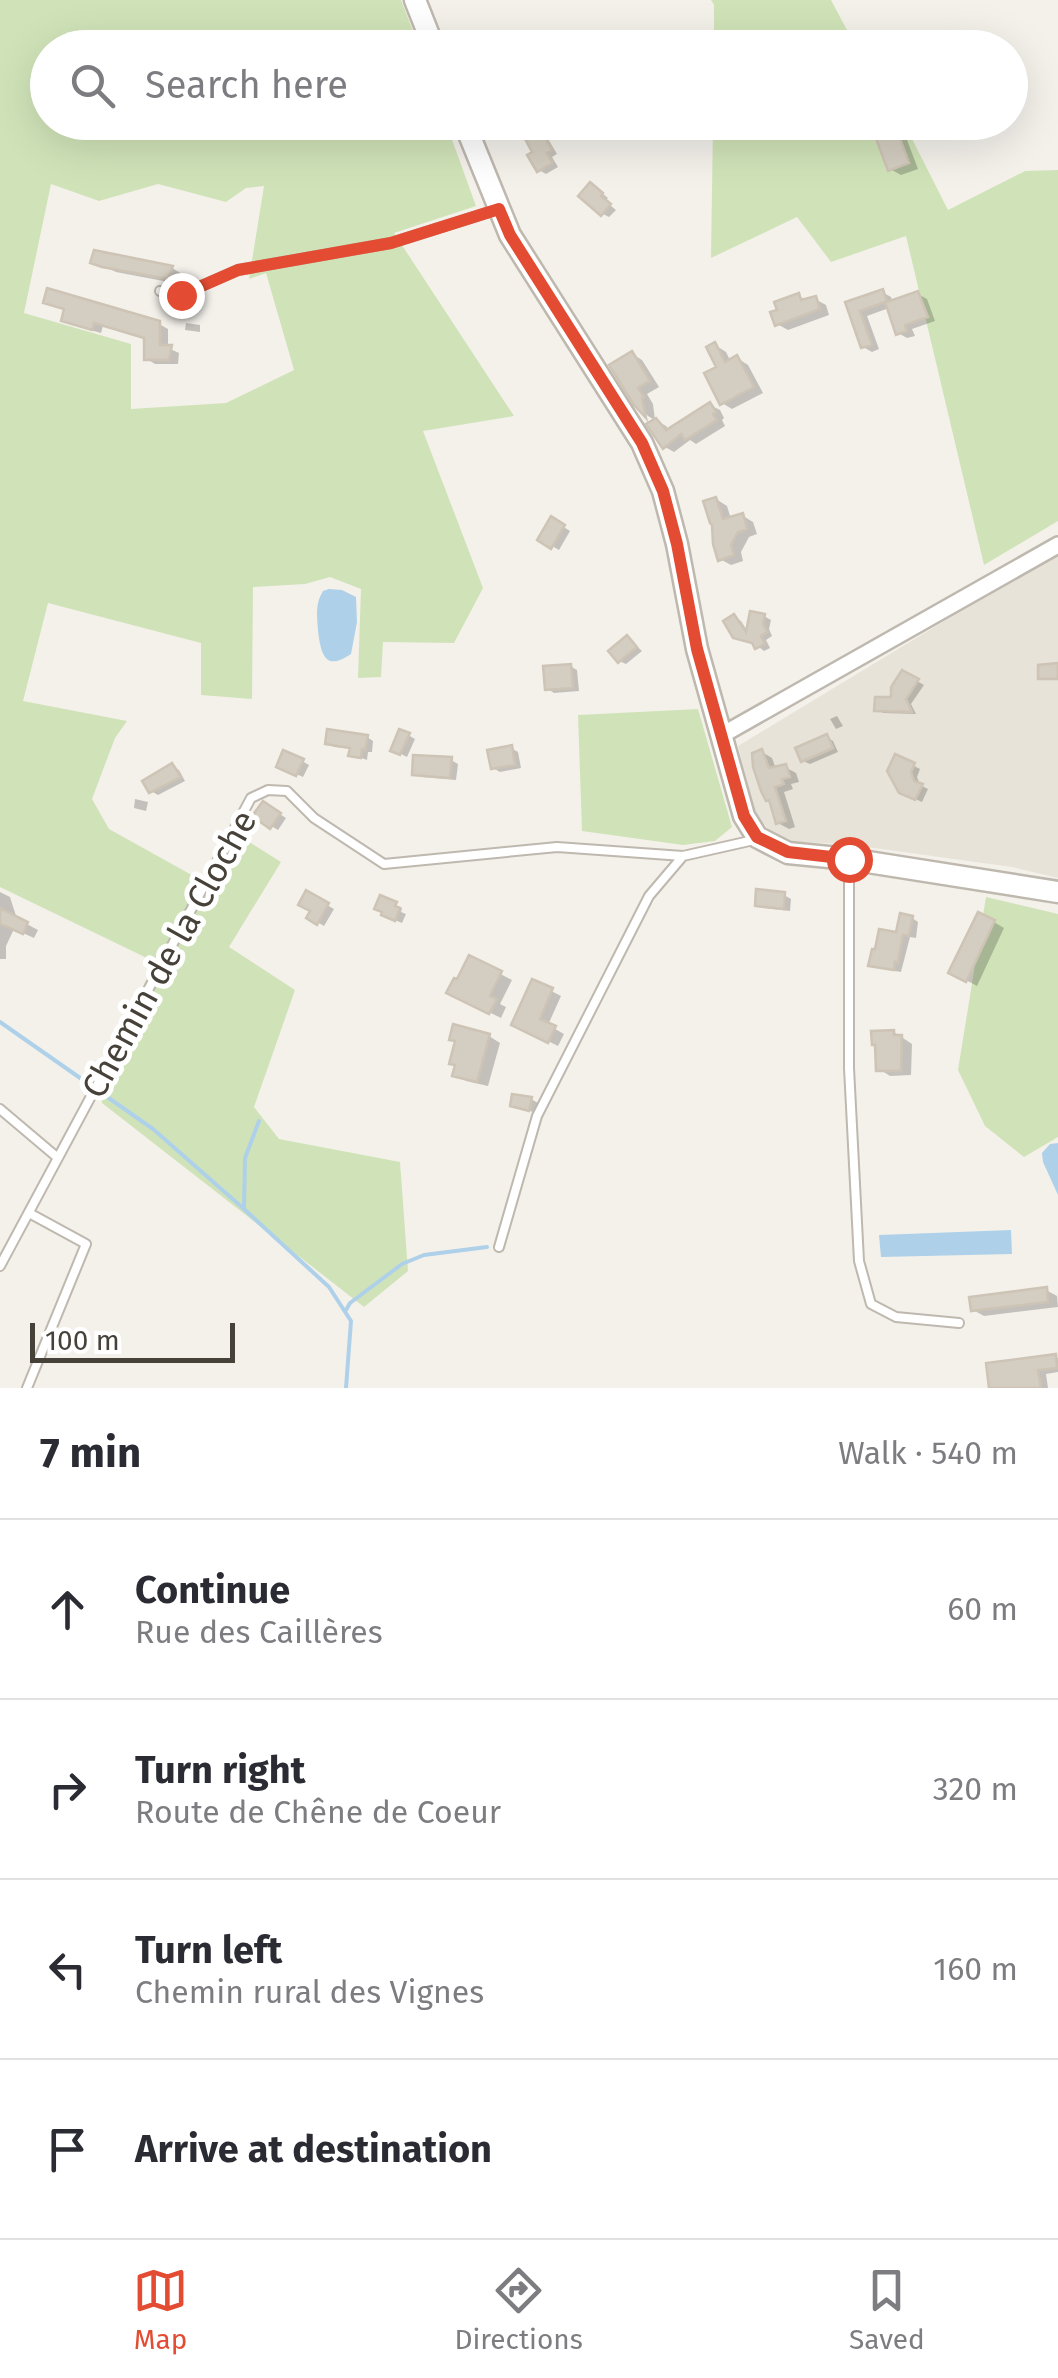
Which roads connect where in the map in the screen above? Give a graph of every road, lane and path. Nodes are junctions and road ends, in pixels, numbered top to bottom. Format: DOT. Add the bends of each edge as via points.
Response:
graph roads {
  1 [pos="415,0"];
  2 [pos="427,30"];
  3 [pos="471,140"];
  4 [pos="499,209"];
  5 [pos="160,291"];
  6 [pos="1058,545"];
  7 [pos="722,735"];
  8 [pos="757,837"];
  9 [pos="683,856"];
  10 [pos="849,859"];
  11 [pos="1058,892"];
  12 [pos="0,1110"];
  13 [pos="58,1158"];
  14 [pos="28,1212"];
  15 [pos="498,1248"];
  16 [pos="0,1266"];
  17 [pos="959,1323"];
  18 [pos="27,1388"];
  1 -- 2 [label="street"];
  3 -- 4 [label="street"];
  4 -- 5 [label="lane" via="391,243 238,270 181,295"];
  4 -- 7 [label="street" via="642,443 663,491"];
  6 -- 7 [label="street"];
  7 -- 8 [label="street" via="744,816"];
  8 -- 9 [label="lane, Chemin de la Cloche"];
  8 -- 10 [label="street" via="788,852"];
  9 -- 13 [label="lane, Chemin de la Cloche" via="556,847 384,864 314,818 287,791 268,790 252,798"];
  9 -- 15 [label="lane" via="650,896 537,1116"];
  10 -- 11 [label="street"];
  10 -- 17 [label="lane" via="849,1068 859,1260 871,1304 896,1317"];
  12 -- 13 [label="lane"];
  13 -- 14 [label="lane, Chemin de la Cloche"];
  14 -- 16 [label="lane, Chemin de la Cloche"];
  14 -- 18 [label="lane" via="86,1244"];
}
